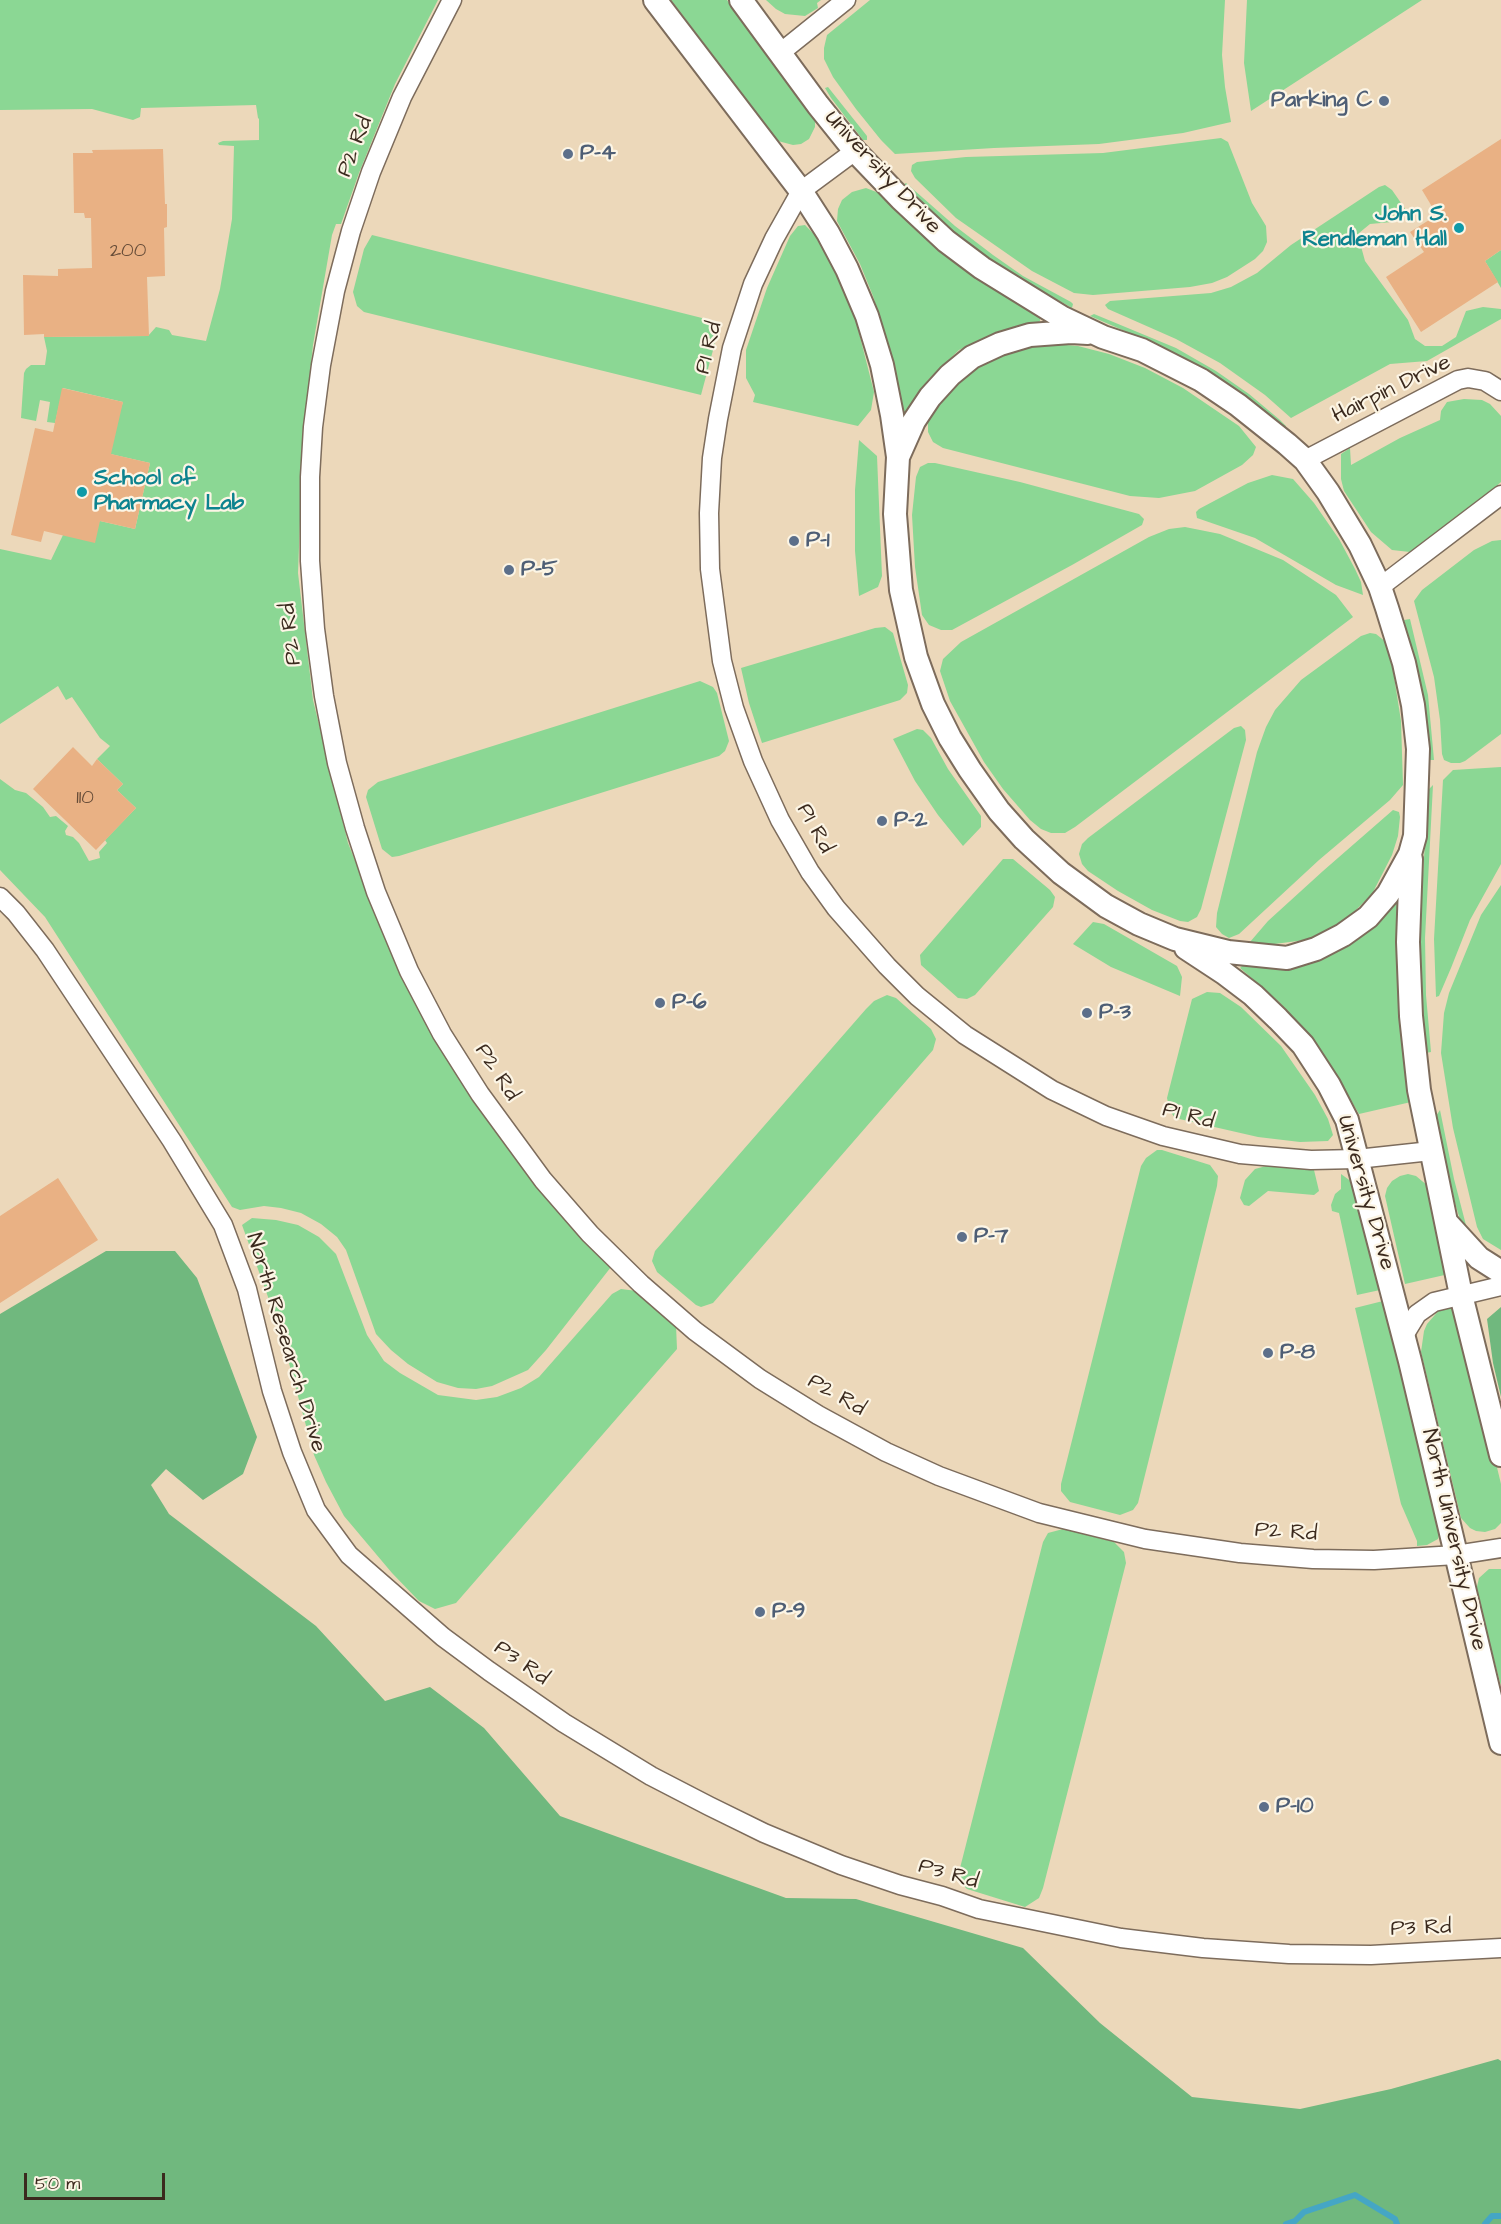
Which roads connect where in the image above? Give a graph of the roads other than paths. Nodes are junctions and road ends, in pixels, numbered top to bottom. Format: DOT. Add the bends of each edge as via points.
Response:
graph roads {
  1 [pos="452,0"];
  2 [pos="655,0"];
  3 [pos="741,0"];
  4 [pos="846,0"];
  5 [pos="780,53"];
  6 [pos="855,151"];
  7 [pos="801,191"];
  8 [pos="1092,333"];
  9 [pos="1501,391"];
  10 [pos="897,457"];
  11 [pos="1305,460"];
  12 [pos="1501,495"];
  13 [pos="1380,587"];
  14 [pos="1410,854"];
  15 [pos="0,897"];
  16 [pos="1175,939"];
  17 [pos="1431,1151"];
  18 [pos="1357,1159"];
  19 [pos="1446,1222"];
  20 [pos="1501,1272"];
  21 [pos="1501,1286"];
  22 [pos="1461,1295"];
  23 [pos="1404,1336"];
  24 [pos="1501,1455"];
  25 [pos="1501,1548"];
  26 [pos="1456,1555"];
  27 [pos="443,1637"];
  28 [pos="1501,1743"];
  29 [pos="1501,1948"];
  1 -- 26 [label="street, P2 Rd" via="402,97 371,172 335,291 313,427 310,561 324,696 355,828 376,892 409,970 442,1034 480,1094 543,1180 641,1284 695,1331 760,1379 886,1452 1039,1513 1145,1539 1314,1559"];
  2 -- 7 [label="main road, University Drive"];
  3 -- 5 [label="main road, University Drive"];
  4 -- 5 [label="street"];
  5 -- 6 [label="main road, University Drive"];
  6 -- 7 [label="street"];
  6 -- 8 [label="main road, University Drive" via="946,241 1031,300"];
  7 -- 10 [label="main road, University Drive" via="848,269 867,316 882,365"];
  7 -- 18 [label="street, P1 Rd" via="753,284 732,348 712,458 709,513 710,569 725,675 753,761 780,820 836,908 886,966 965,1035 1052,1090 1137,1128 1221,1150 1288,1158"];
  8 -- 10 [label="main road, University Drive" via="1030,335 972,357 930,397"];
  8 -- 11 [label="main road, University Drive" via="1142,350 1201,380"];
  9 -- 11 [label="street, Hairpin Drive" via="1485,381 1458,380"];
  10 -- 16 [label="main road, University Drive" via="896,533 902,605 916,657 950,738 999,811 1061,873 1106,906"];
  11 -- 13 [label="main road, University Drive" via="1360,545"];
  12 -- 13 [label="street"];
  13 -- 14 [label="main road, University Drive" via="1404,663 1418,749 1415,836"];
  14 -- 16 [label="main road, University Drive" via="1388,894 1368,917 1316,949 1287,958 1262,957"];
  14 -- 17 [label="main road, University Drive" via="1411,1016"];
  15 -- 27 [label="street, North Research Drive" via="45,950 223,1225 247,1289 272,1391 316,1509 349,1555"];
  16 -- 18 [label="main road, University Drive" via="1253,995 1303,1046 1342,1109"];
  17 -- 18 [label="street, P1 Rd"];
  17 -- 19 [label="main road, University Drive"];
  18 -- 23 [label="main road, University Drive"];
  19 -- 20 [label="main road" via="1479,1258"];
  19 -- 22 [label="main road, University Drive"];
  21 -- 22 [label="street"];
  22 -- 23 [label="street" via="1434,1302 1417,1314"];
  22 -- 24 [label="main road"];
  23 -- 26 [label="main road, North University Drive"];
  25 -- 26 [label="street, P2 Rd"];
  26 -- 28 [label="main road, North University Drive"];
  27 -- 29 [label="street, P3 Rd" via="564,1723 651,1776 764,1833 900,1886 979,1909 1121,1938 1203,1948 1371,1955"];
}
